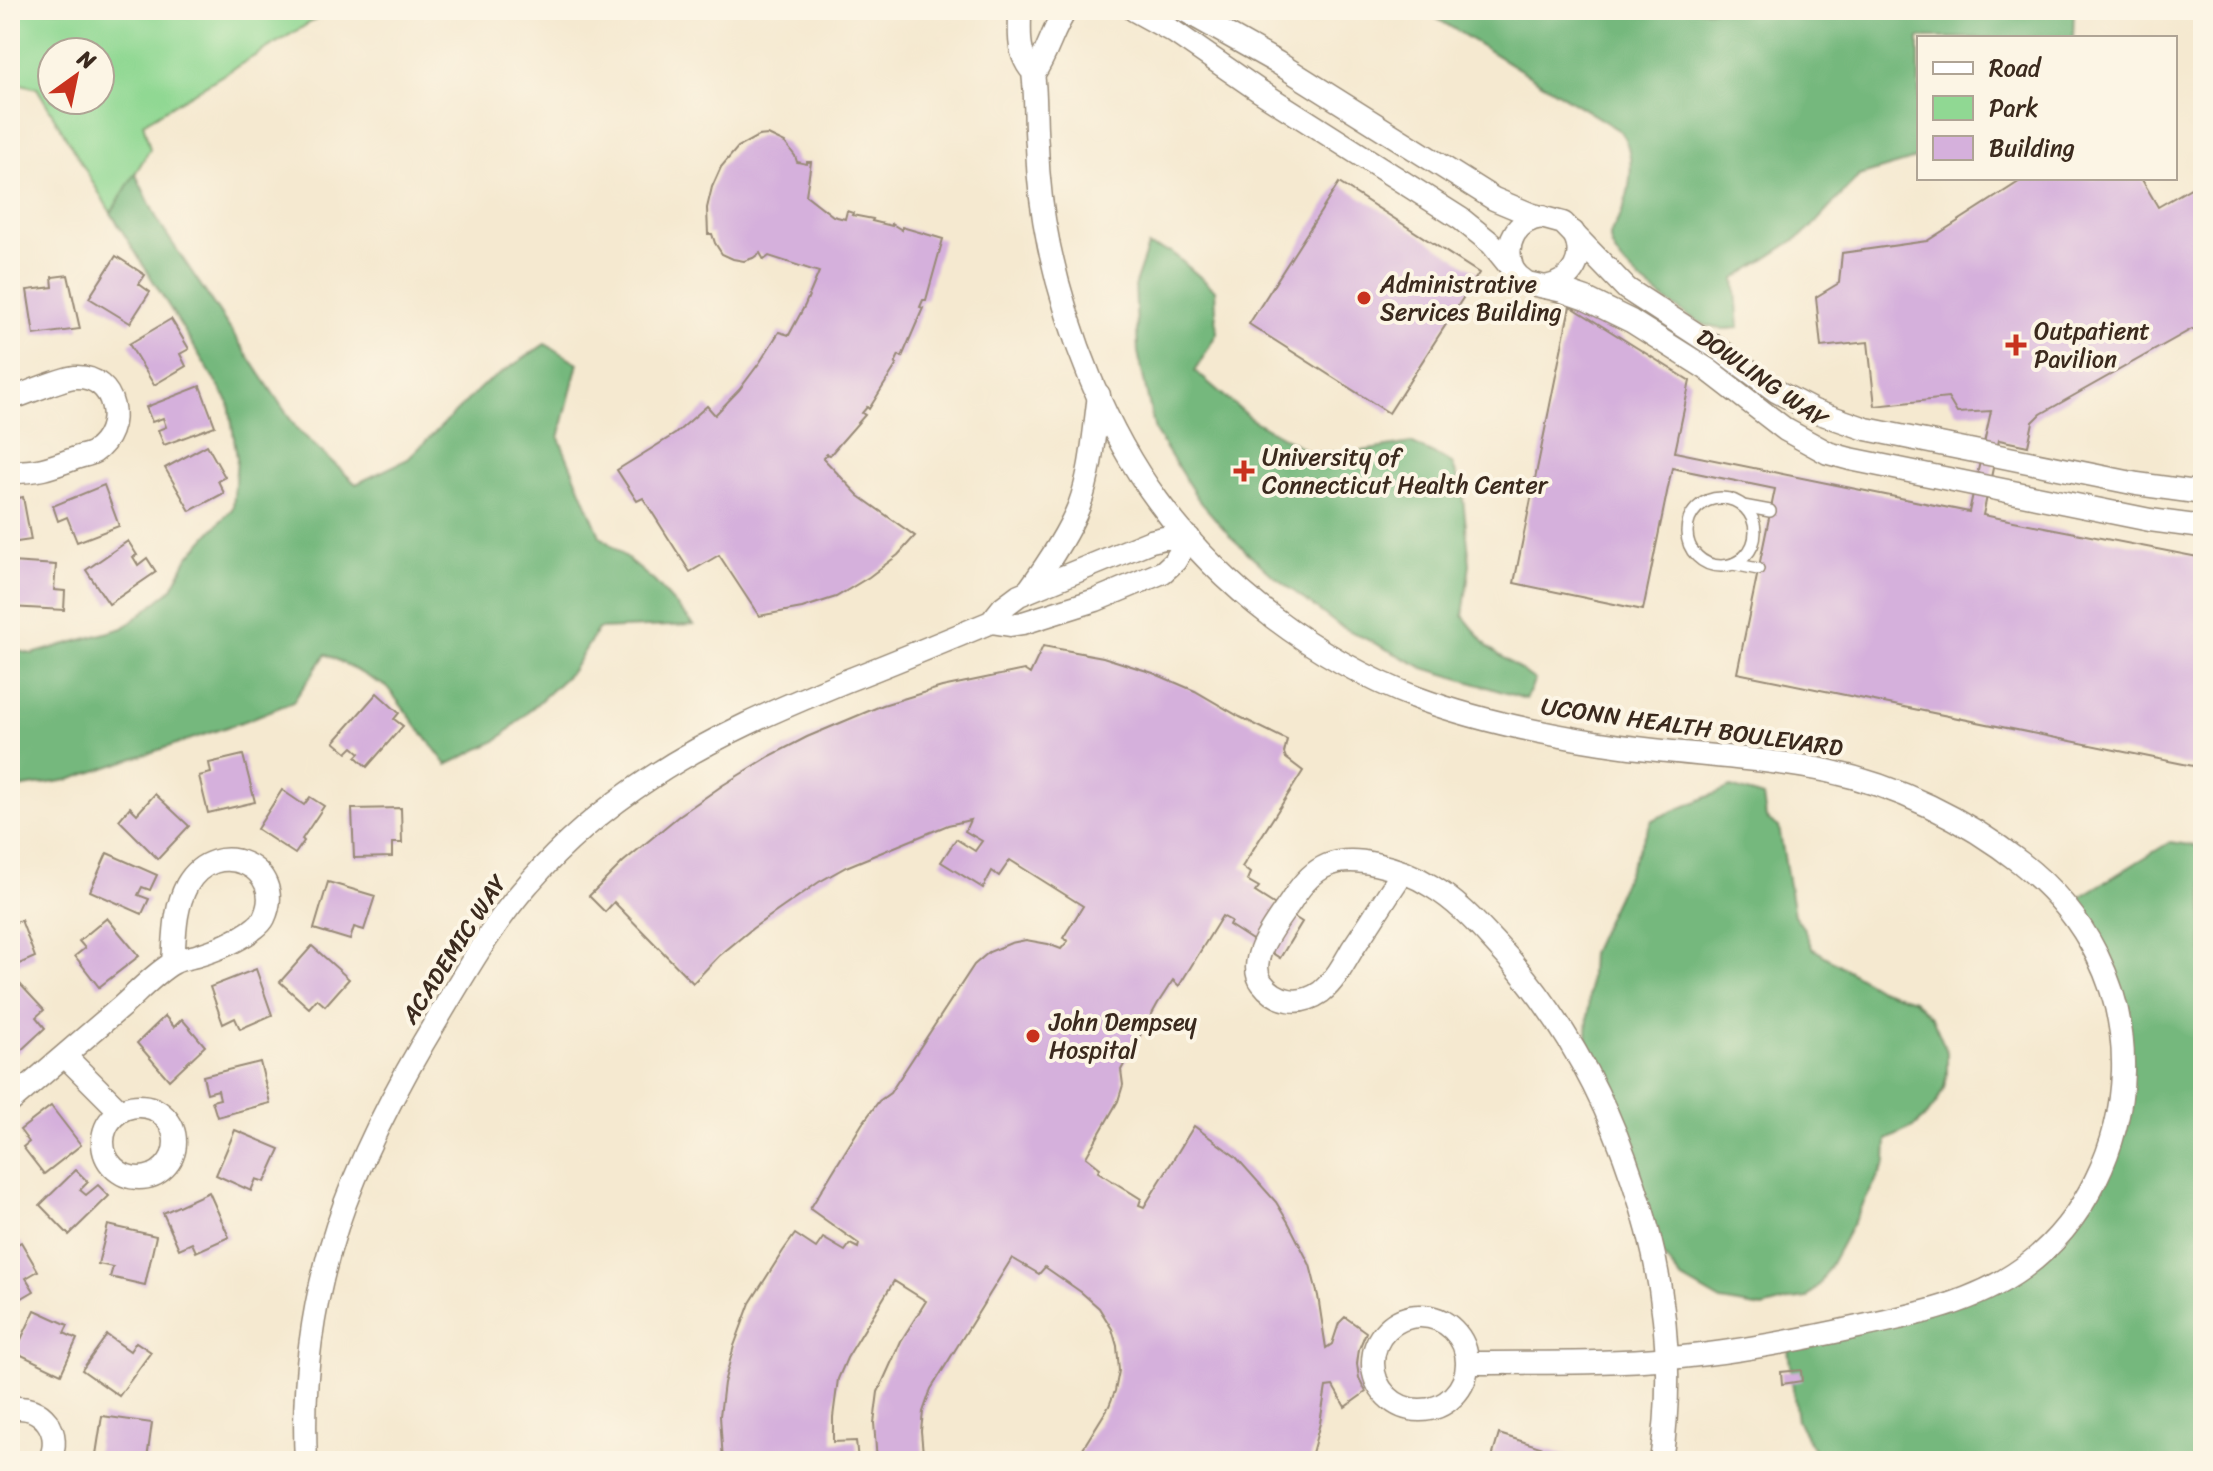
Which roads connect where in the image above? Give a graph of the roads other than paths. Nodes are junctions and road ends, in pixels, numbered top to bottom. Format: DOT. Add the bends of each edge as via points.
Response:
graph roads {
  1 [pos="1020,10"];
  2 [pos="1066,10"];
  3 [pos="1134,10"];
  4 [pos="1184,10"];
  5 [pos="1278,63"];
  6 [pos="1034,73"];
  7 [pos="1258,90"];
  8 [pos="1542,217"];
  9 [pos="1572,231"];
  10 [pos="1512,267"];
  11 [pos="1545,287"];
  12 [pos="1099,394"];
  13 [pos="10,399"];
  14 [pos="2060,468"];
  15 [pos="10,472"];
  16 [pos="2203,493"];
  17 [pos="2054,501"];
  18 [pos="1741,506"];
  19 [pos="1770,511"];
  20 [pos="2203,527"];
  21 [pos="1189,538"];
  22 [pos="1733,564"];
  23 [pos="1758,569"];
  24 [pos="1028,591"];
  25 [pos="991,622"];
  26 [pos="1403,872"];
  27 [pos="173,963"];
  28 [pos="65,1056"];
  29 [pos="10,1102"];
  30 [pos="120,1111"];
  31 [pos="1667,1359"];
  32 [pos="1468,1363"];
  33 [pos="10,1409"];
  34 [pos="49,1461"];
  35 [pos="306,1461"];
  36 [pos="1661,1461"];
  1 -- 6 [label="street, UCONN HEALTH BOULEVARD" via="1022,51"];
  2 -- 6 [label="street, UCONN HEALTH BOULEVARD"];
  3 -- 7 [label="street, DOWLING WAY"];
  4 -- 5 [label="street, DOWLING WAY"];
  5 -- 7 [label="street"];
  5 -- 8 [label="street, DOWLING WAY" via="1494,199"];
  6 -- 12 [label="street, UCONN HEALTH BOULEVARD" via="1037,153 1049,244 1068,314"];
  7 -- 10 [label="street, DOWLING WAY" via="1461,219"];
  8 -- 9 [label="street, DOWLING WAY" via="1557,219"];
  8 -- 10 [label="street" via="1529,220 1514,234"];
  9 -- 11 [label="street" via="1579,250 1574,270 1565,280"];
  9 -- 14 [label="street, DOWLING WAY" via="1627,289 1776,391 1814,411 1866,429"];
  10 -- 11 [label="street, DOWLING WAY" via="1527,283"];
  11 -- 17 [label="street, DOWLING WAY" via="1631,321 1707,369 1786,430 1828,453"];
  12 -- 21 [label="street, UCONN HEALTH BOULEVARD" via="1144,481"];
  12 -- 24 [label="street, ACADEMIC WAY" via="1079,505"];
  13 -- 15 [label="street" via="74,377 106,390 116,412 113,428 93,452 38,472"];
  14 -- 16 [label="street, DOWLING WAY"];
  14 -- 17 [label="street"];
  17 -- 20 [label="street, DOWLING WAY"];
  18 -- 19 [label="lane"];
  18 -- 22 [label="lane" via="1755,533 1747,554"];
  18 -- 22 [label="lane" via="1713,499 1697,508 1688,523 1689,545 1696,555 1716,566"];
  21 -- 24 [label="street, ACADEMIC WAY" via="1151,541"];
  21 -- 25 [label="street, ACADEMIC WAY" via="1163,572 1023,623"];
  21 -- 31 [label="street, UCONN HEALTH BOULEVARD" via="1235,586 1290,630 1357,671 1416,697 1507,725 1579,739 1827,771 1923,803 2023,864 2061,900 2087,935 2106,975 2120,1025 2121,1096 2101,1169 2075,1214 2041,1253 1985,1290 1916,1315"];
  22 -- 23 [label="lane"];
  24 -- 25 [label="street, ACADEMIC WAY"];
  25 -- 35 [label="street, ACADEMIC WAY" via="748,722 689,753 592,821 528,883 433,1026 350,1186 328,1252 312,1331"];
  26 -- 26 [label="street" via="1352,860 1318,870 1264,942 1257,964 1261,982 1287,1001 1318,994"];
  26 -- 31 [label="street" via="1452,901 1503,951 1549,1010 1589,1076 1621,1145 1647,1225"];
  27 -- 27 [label="street" via="228,945 262,923 270,894 261,876 231,858 200,869 179,905"];
  27 -- 28 [label="street"];
  28 -- 29 [label="street"];
  28 -- 30 [label="street"];
  31 -- 32 [label="street, UCONN HEALTH BOULEVARD"];
  31 -- 36 [label="street"];
  32 -- 32 [label="street" via="1452,1329 1423,1316 1393,1325 1373,1358 1374,1375 1386,1396 1422,1411 1451,1399 1462,1387"];
  33 -- 34 [label="street" via="32,1409 50,1424 54,1435"];
}
